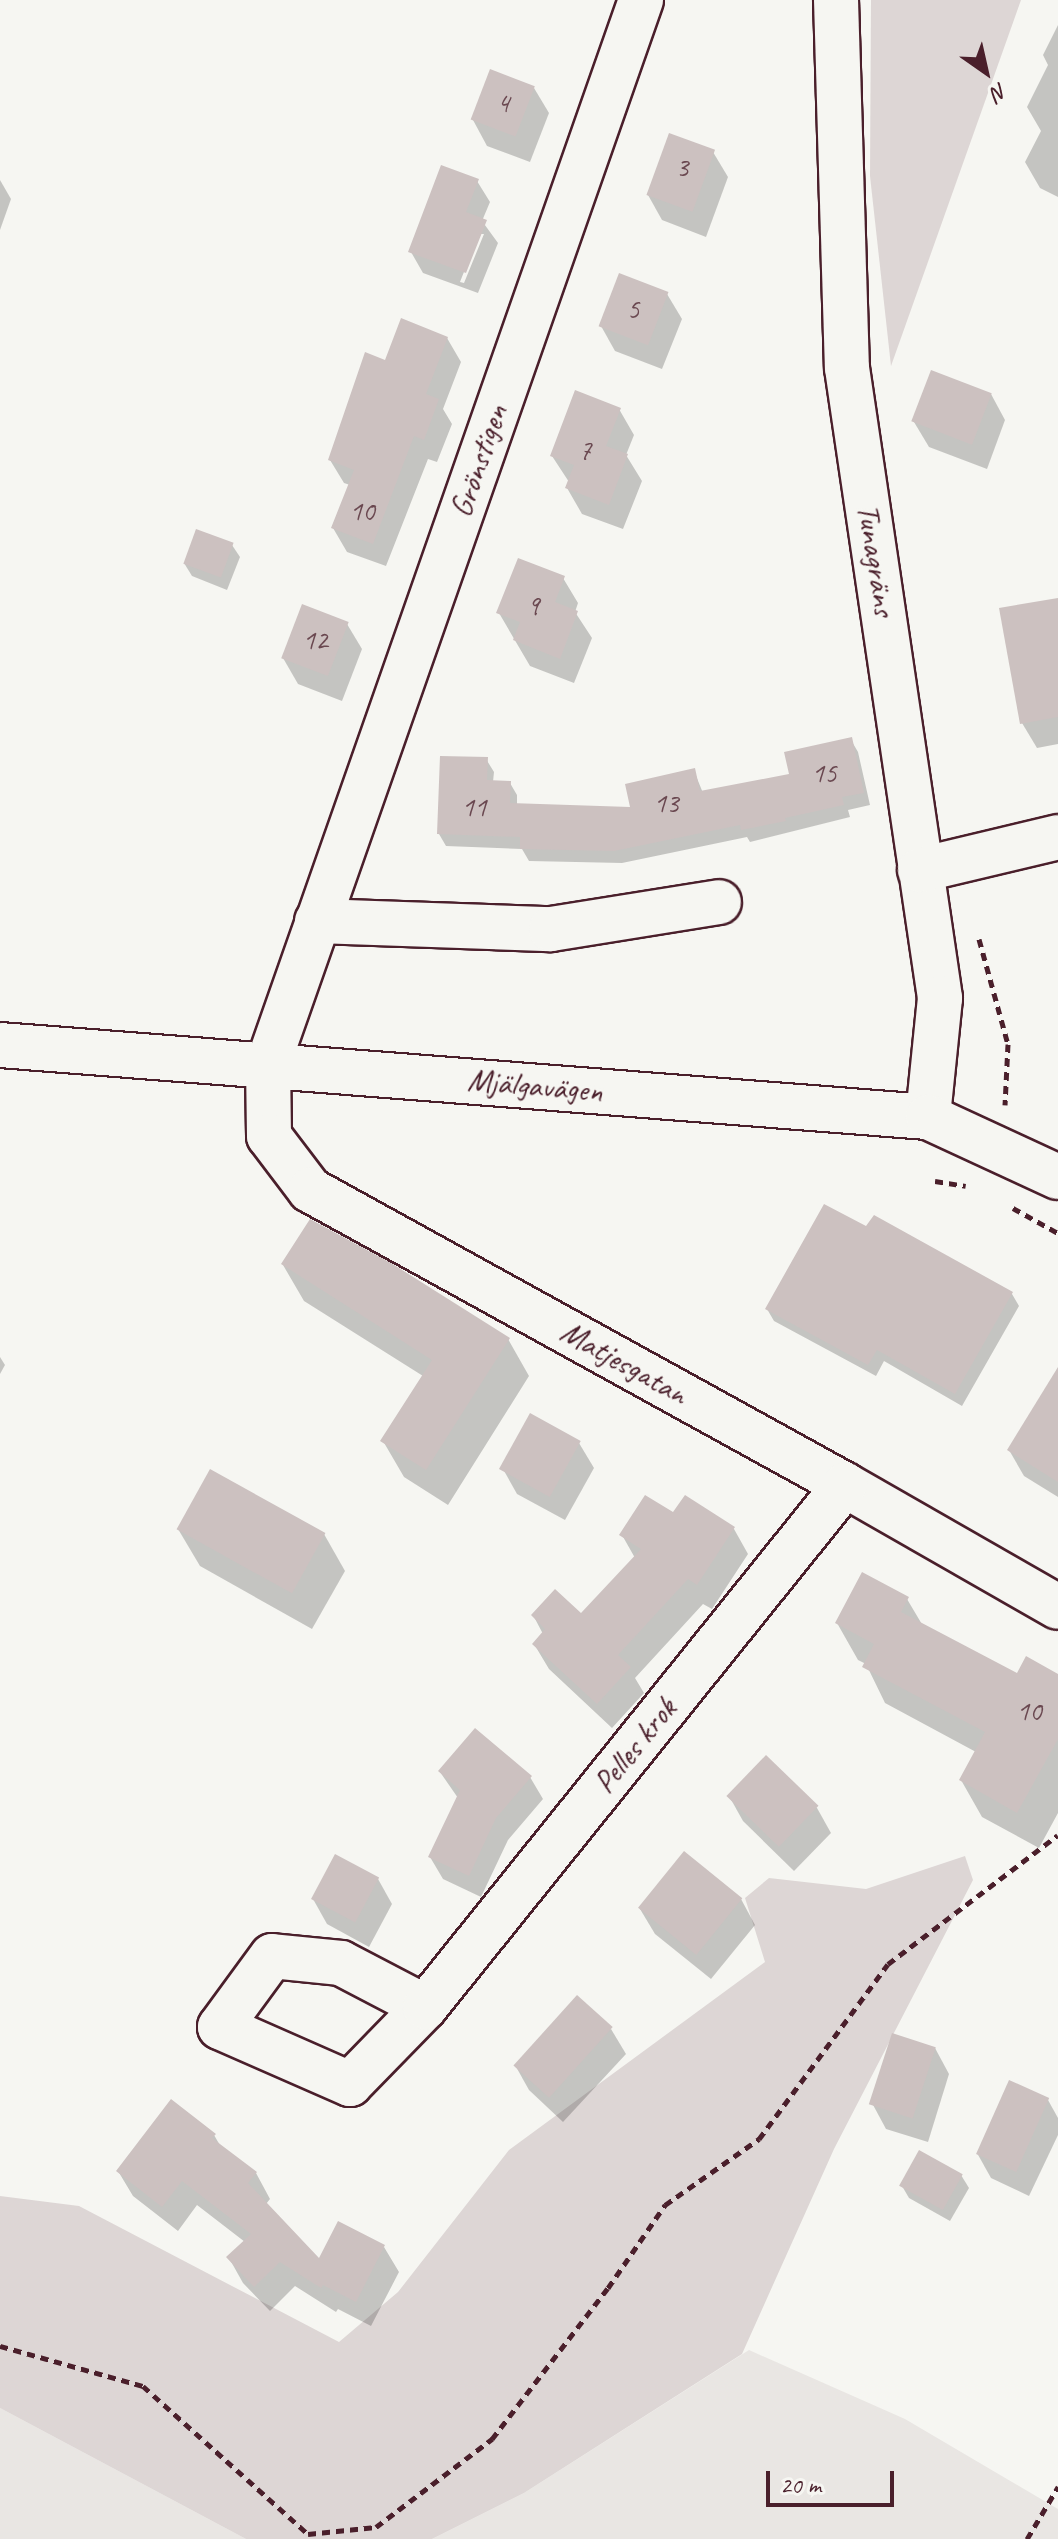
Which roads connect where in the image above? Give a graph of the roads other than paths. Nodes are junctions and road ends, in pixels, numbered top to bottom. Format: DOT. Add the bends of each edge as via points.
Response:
graph roads {
  1 [pos="641,0"];
  2 [pos="836,0"];
  3 [pos="1058,837"];
  4 [pos="920,870"];
  5 [pos="719,902"];
  6 [pos="317,921"];
  7 [pos="0,1045"];
  8 [pos="268,1064"];
  9 [pos="928,1117"];
  10 [pos="1058,1177"];
  11 [pos="845,1485"];
  12 [pos="1058,1607"];
  13 [pos="425,2007"];
  1 -- 6 [label="street, Grönstigen"];
  2 -- 4 [label="street, Tunagräns" via="847,368"];
  3 -- 4 [label="street"];
  4 -- 9 [label="street, Tunagräns" via="940,998"];
  5 -- 6 [label="street" via="551,929"];
  6 -- 8 [label="street, Grönstigen"];
  7 -- 8 [label="street, Mjälgavägen"];
  8 -- 9 [label="street, Mjälgavägen"];
  8 -- 11 [label="street, Matjesgatan" via="269,1136 310,1190"];
  9 -- 10 [label="street, Mjälgavägen"];
  11 -- 12 [label="street, Matjesgatan"];
  11 -- 13 [label="street, Pelles krok"];
}
